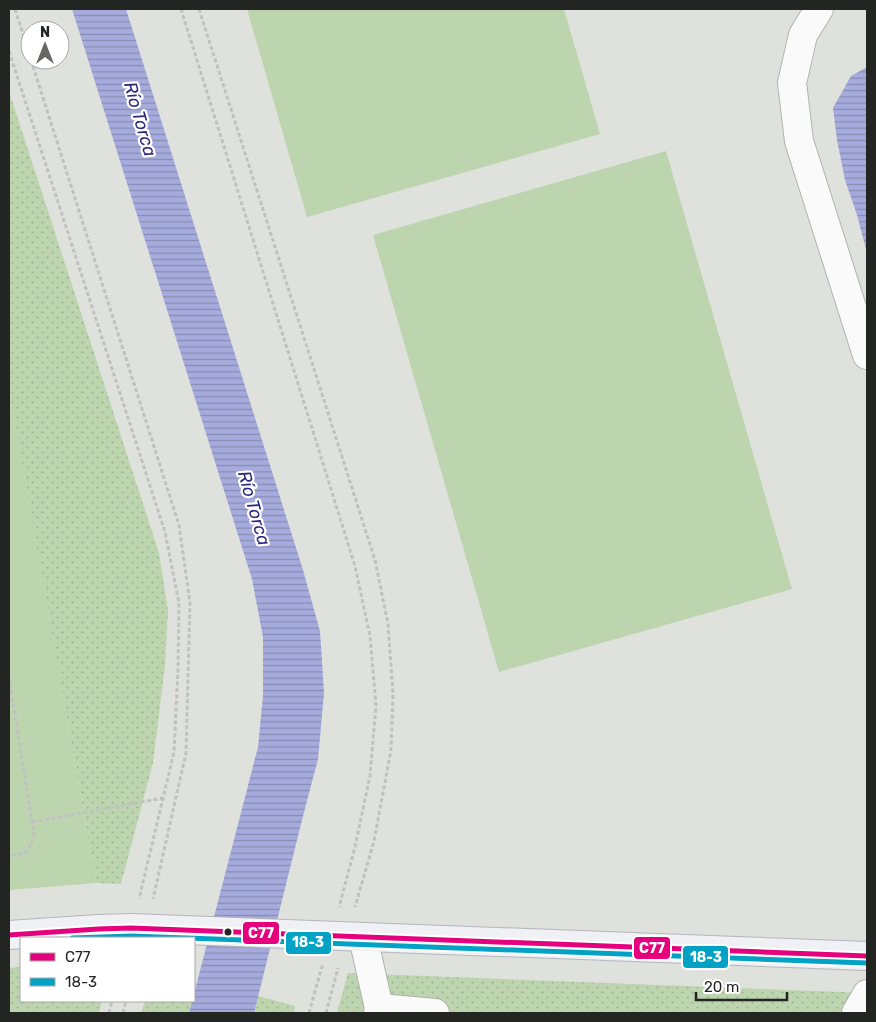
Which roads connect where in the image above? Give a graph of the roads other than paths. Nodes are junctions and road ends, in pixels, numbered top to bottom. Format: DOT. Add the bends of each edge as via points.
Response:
graph roads {
  1 [pos="819,9"];
  2 [pos="867,355"];
  3 [pos="9,935"];
  4 [pos="347,936"];
  5 [pos="867,956"];
  6 [pos="867,994"];
  7 [pos="379,1011"];
  8 [pos="435,1013"];
  9 [pos="856,1013"];
  1 -- 2 [label="lane" via="803,34 792,83 799,141"];
  3 -- 4 [label="main road" via="138,928"];
  4 -- 5 [label="main road"];
  4 -- 7 [label="lane"];
  6 -- 9 [label="lane"];
  7 -- 8 [label="lane"];
}
